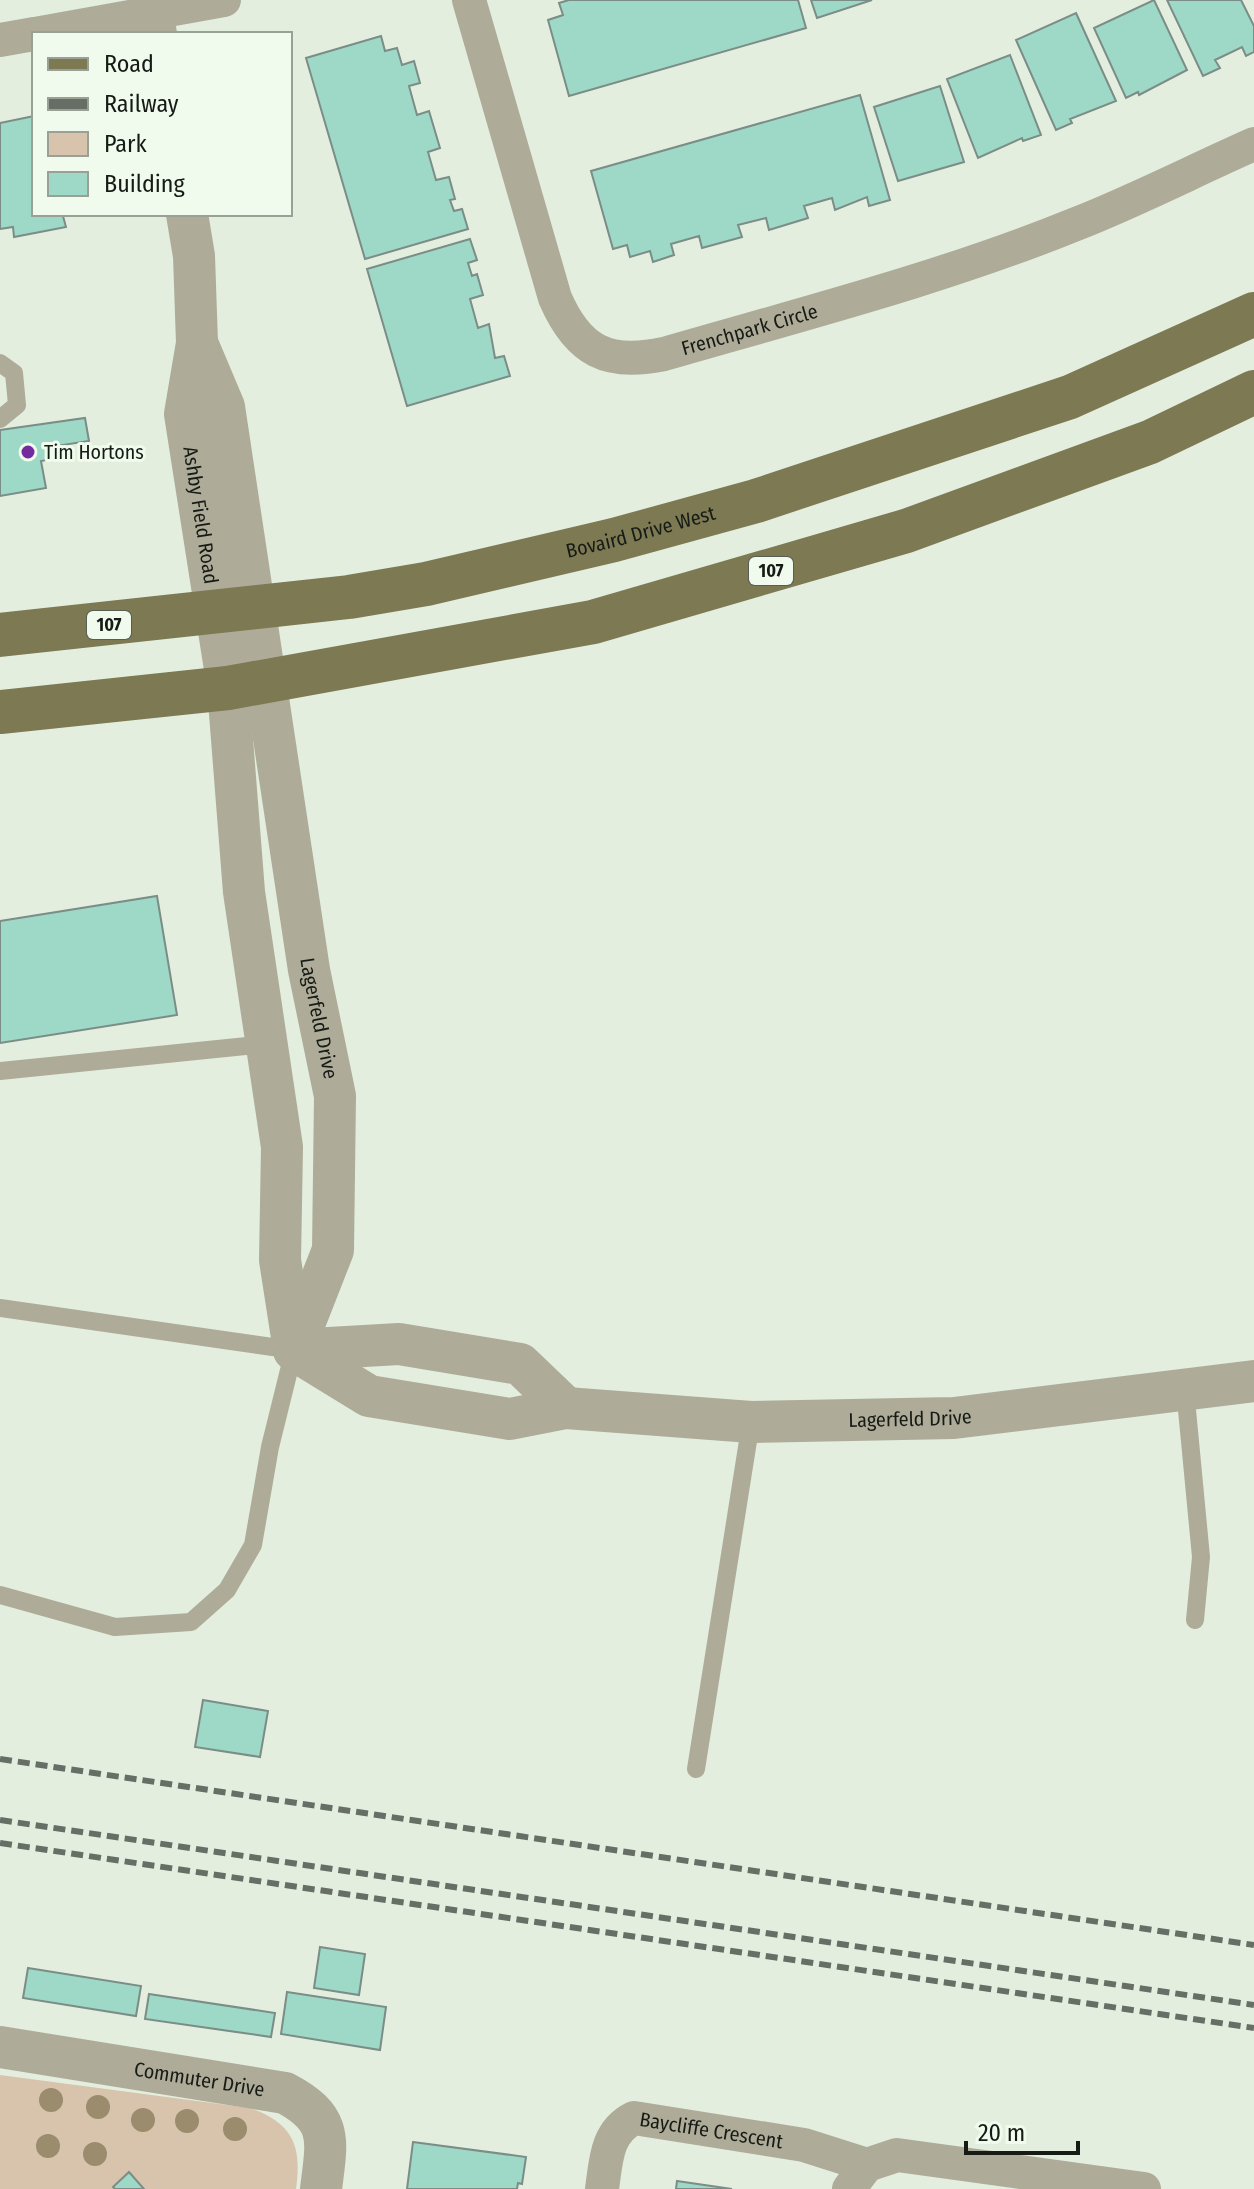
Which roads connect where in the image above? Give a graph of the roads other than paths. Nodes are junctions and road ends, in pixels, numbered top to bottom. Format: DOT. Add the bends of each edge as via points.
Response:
graph roads {
  1 [pos="224,0"];
  2 [pos="469,0"];
  3 [pos="153,16"];
  4 [pos="47,32"];
  5 [pos="32,34"];
  6 [pos="0,40"];
  7 [pos="1254,144"];
  8 [pos="187,216"];
  9 [pos="1254,314"];
  10 [pos="0,363"];
  11 [pos="1254,392"];
  12 [pos="0,419"];
  13 [pos="235,609"];
  14 [pos="0,635"];
  15 [pos="248,685"];
  16 [pos="0,712"];
  17 [pos="266,1044"];
  18 [pos="0,1071"];
  19 [pos="0,1308"];
  20 [pos="294,1350"];
  21 [pos="1254,1381"];
  22 [pos="1185,1389"];
  23 [pos="566,1408"];
  24 [pos="751,1422"];
  25 [pos="0,1595"];
  26 [pos="1195,1620"];
  27 [pos="696,1769"];
  28 [pos="0,2047"];
  29 [pos="858,2177"];
  30 [pos="321,2189"];
  31 [pos="602,2189"];
  32 [pos="1144,2189"];
  1 -- 3 [label="street"];
  2 -- 7 [label="street, Frenchpark Circle" via="555,298 568,327 609,357 637,360 664,354 871,295 1077,224"];
  3 -- 4 [label="street"];
  5 -- 6 [label="street"];
  8 -- 13 [label="street, Ashby Field Road" via="197,343 224,407"];
  9 -- 13 [label="main road, Bovaird Drive West / 107" via="1070,397 756,501 426,584"];
  10 -- 12 [label="lane" via="14,373 17,405"];
  11 -- 15 [label="main road, 107" via="1150,442 906,531 593,622"];
  13 -- 14 [label="main road, Bovaird Drive West / 107"];
  13 -- 15 [label="street, Ashby Field Road"];
  15 -- 16 [label="main road, 107"];
  15 -- 17 [label="street" via="244,892"];
  15 -- 20 [label="street, Lagerfeld Drive" via="335,1096 333,1250"];
  17 -- 18 [label="lane"];
  17 -- 20 [label="street" via="282,1147 280,1260"];
  19 -- 20 [label="lane"];
  20 -- 23 [label="street, Lagerfeld Drive" via="369,1396 510,1419"];
  20 -- 23 [label="street" via="399,1344 520,1364"];
  20 -- 25 [label="lane" via="253,1545 227,1590 191,1622 115,1627"];
  21 -- 22 [label="street, Lagerfeld Drive"];
  22 -- 24 [label="street, Lagerfeld Drive" via="954,1418"];
  22 -- 26 [label="lane" via="1201,1557"];
  23 -- 24 [label="street, Lagerfeld Drive"];
  24 -- 27 [label="lane"];
  28 -- 30 [label="street, Commuter Drive" via="285,2093 312,2107 321,2125 326,2149"];
  29 -- 31 [label="street, Baycliffe Crescent" via="804,2145 634,2118 620,2125 612,2138"];
  29 -- 32 [label="street, Baycliffe Crescent" via="881,2158 911,2155"];
}
